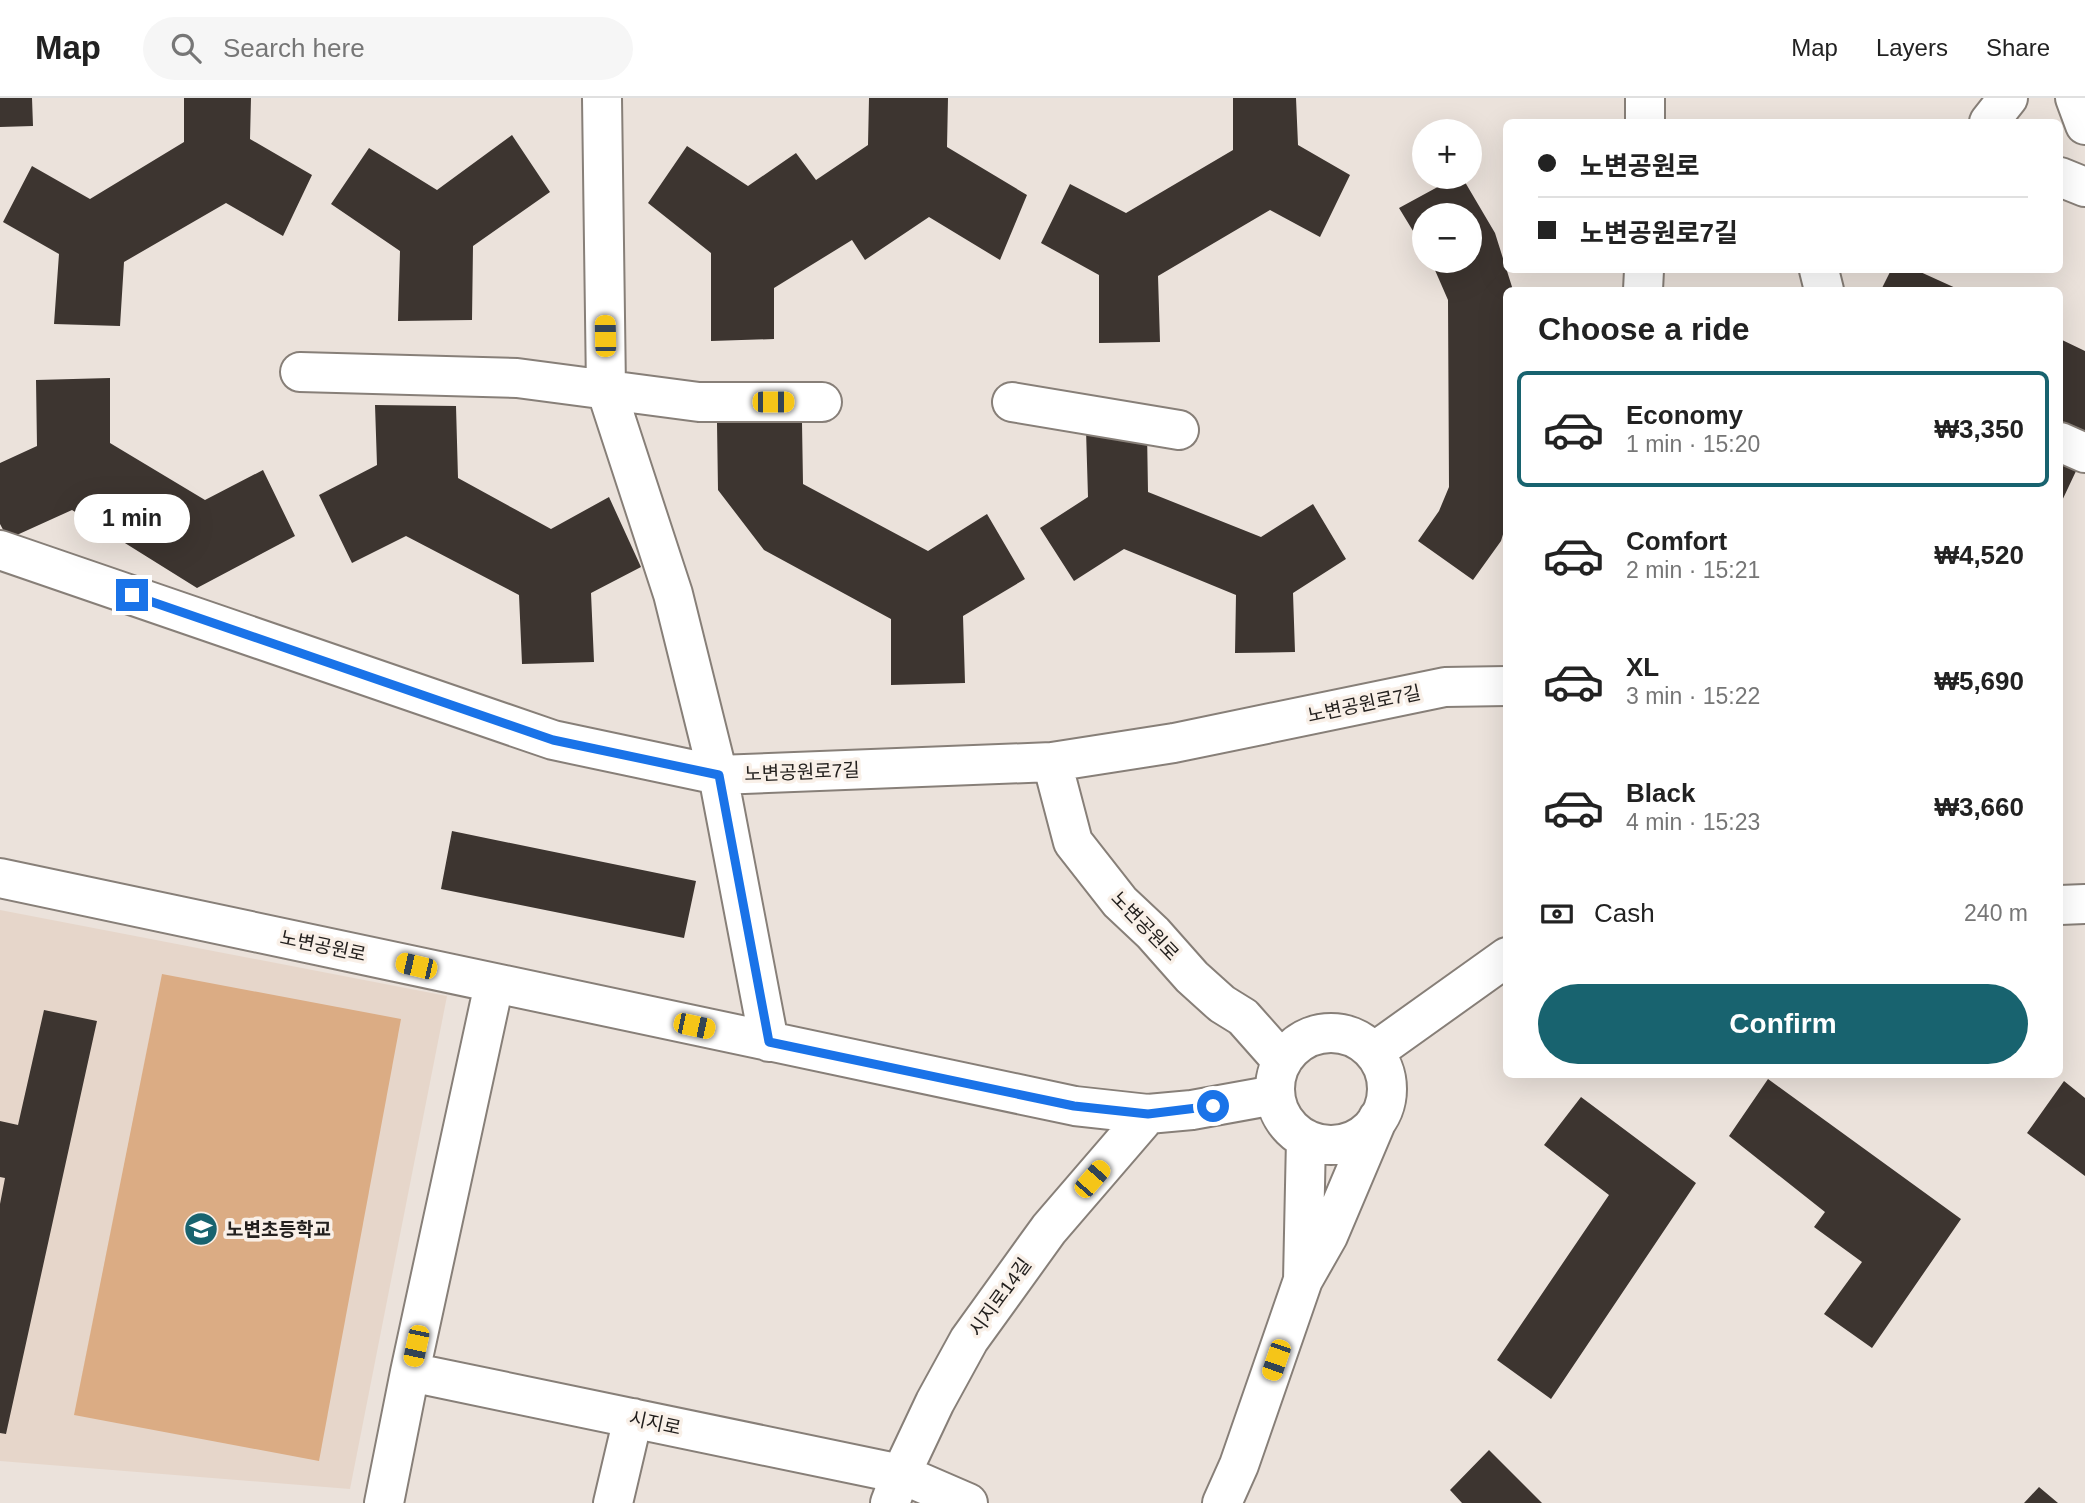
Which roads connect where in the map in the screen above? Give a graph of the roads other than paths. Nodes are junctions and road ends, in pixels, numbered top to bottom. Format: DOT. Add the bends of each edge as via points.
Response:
graph roads {
  1 [pos="602,98"];
  2 [pos="1645,98"];
  3 [pos="2008,98"];
  4 [pos="2075,98"];
  5 [pos="1645,119"];
  6 [pos="1991,119"];
  7 [pos="2085,125"];
  8 [pos="2063,178"];
  9 [pos="2085,187"];
  10 [pos="300,372"];
  11 [pos="606,389"];
  12 [pos="1013,401"];
  13 [pos="822,402"];
  14 [pos="1179,430"];
  15 [pos="2063,443"];
  16 [pos="2085,453"];
  17 [pos="0,550"];
  18 [pos="1503,686"];
  19 [pos="1052,762"];
  20 [pos="719,775"];
  21 [pos="0,878"];
  22 [pos="2085,904"];
  23 [pos="2063,905"];
  24 [pos="1503,960"];
  25 [pos="494,984"];
  26 [pos="769,1042"];
  27 [pos="1374,1052"];
  28 [pos="1279,1078"];
  29 [pos="1384,1107"];
  30 [pos="1148,1114"];
  31 [pos="1306,1139"];
  32 [pos="1303,1280"];
  33 [pos="410,1372"];
  34 [pos="633,1418"];
  35 [pos="895,1488"];
  36 [pos="384,1503"];
  37 [pos="613,1503"];
  38 [pos="968,1503"];
  39 [pos="1222,1503"];
  1 -- 11 [label="street"];
  2 -- 5 [label="street"];
  3 -- 6 [label="street"];
  4 -- 7 [label="street"];
  8 -- 9 [label="street"];
  10 -- 11 [label="street" via="517,377"];
  11 -- 13 [label="street" via="699,402"];
  11 -- 20 [label="street" via="673,594"];
  12 -- 14 [label="street"];
  15 -- 16 [label="street"];
  17 -- 20 [label="street, 노변공원로7길" via="553,740"];
  18 -- 19 [label="street, 노변공원로7길" via="1446,687 1174,743"];
  19 -- 20 [label="street, 노변공원로7길"];
  19 -- 28 [label="street, 노변공원로" via="1073,842 1120,902 1192,977 1243,1017"];
  20 -- 26 [label="street"];
  21 -- 25 [label="street, 노변공원로"];
  22 -- 23 [label="street"];
  24 -- 27 [label="street"];
  25 -- 26 [label="street, 노변공원로"];
  25 -- 33 [label="street"];
  26 -- 30 [label="street, 노변공원로" via="1074,1106"];
  27 -- 28 [label="street" via="1342,1034 1324,1033 1292,1048"];
  27 -- 29 [label="street" via="1387,1088"];
  28 -- 30 [label="street, 노변공원로" via="1192,1110"];
  28 -- 31 [label="street" via="1280,1113"];
  29 -- 31 [label="street" via="1361,1136 1334,1144"];
  29 -- 32 [label="street" via="1328,1237"];
  30 -- 35 [label="street, 시지로14길" via="1049,1230 969,1340"];
  31 -- 32 [label="street"];
  32 -- 39 [label="street"];
  33 -- 34 [label="street, 시지로"];
  33 -- 36 [label="street"];
  34 -- 35 [label="street, 시지로"];
  34 -- 37 [label="street"];
  35 -- 38 [label="street, 시지로"];
}
